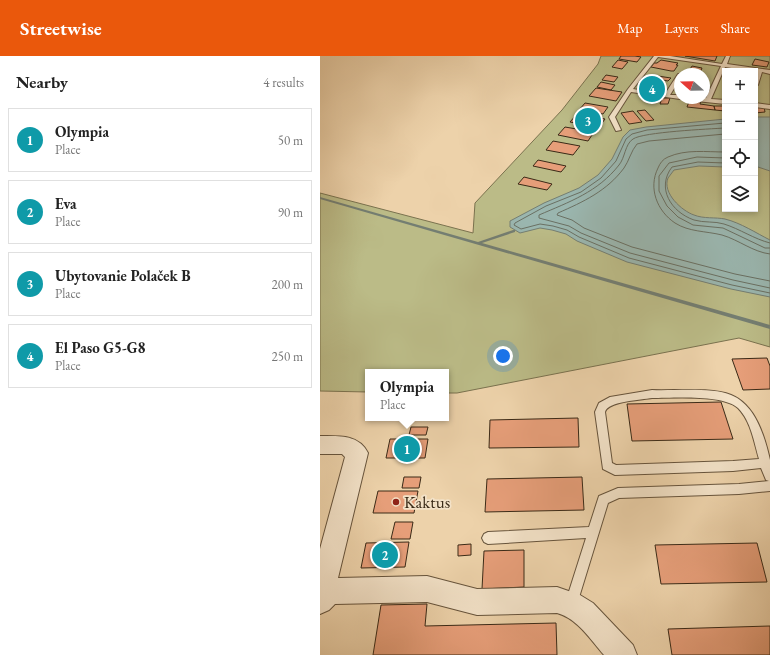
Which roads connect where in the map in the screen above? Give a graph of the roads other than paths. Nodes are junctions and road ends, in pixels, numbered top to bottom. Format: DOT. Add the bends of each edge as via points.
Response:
graph roads {
  1 [pos="656,56"];
  2 [pos="660,56"];
  3 [pos="728,56"];
  4 [pos="723,65"];
  5 [pos="682,68"];
  6 [pos="694,68"];
  7 [pos="760,71"];
  8 [pos="770,72"];
  9 [pos="758,77"];
  10 [pos="674,85"];
  11 [pos="630,90"];
  12 [pos="710,93"];
  13 [pos="667,96"];
  14 [pos="674,97"];
  15 [pos="710,100"];
  16 [pos="722,102"];
  17 [pos="758,105"];
  18 [pos="770,107"];
  19 [pos="618,130"];
  20 [pos="320,445"];
  21 [pos="768,463"];
  22 [pos="770,477"];
  23 [pos="770,486"];
  24 [pos="594,532"];
  25 [pos="488,538"];
  26 [pos="324,596"];
  27 [pos="571,604"];
  28 [pos="623,655"];
  1 -- 11 [label="lane"];
  2 -- 5 [label="lane"];
  3 -- 4 [label="lane"];
  4 -- 6 [label="lane"];
  4 -- 7 [label="lane"];
  4 -- 12 [label="lane"];
  7 -- 8 [label="lane"];
  7 -- 9 [label="lane"];
  10 -- 13 [label="lane"];
  11 -- 13 [label="lane"];
  11 -- 19 [label="lane" via="612,117"];
  13 -- 14 [label="lane"];
  15 -- 16 [label="lane"];
  17 -- 18 [label="lane"];
  20 -- 26 [label="street" via="346,444 357,453 324,582"];
  21 -- 21 [label="lane" via="615,470 607,466 600,412 602,406 610,401 652,394 710,394 729,398 741,405 756,426"];
  21 -- 22 [label="lane"];
  23 -- 24 [label="lane" via="618,493 603,500"];
  24 -- 25 [label="lane"];
  24 -- 27 [label="lane"];
  26 -- 27 [label="street" via="427,589 477,602 557,600"];
  27 -- 28 [label="street" via="584,612"];
}
